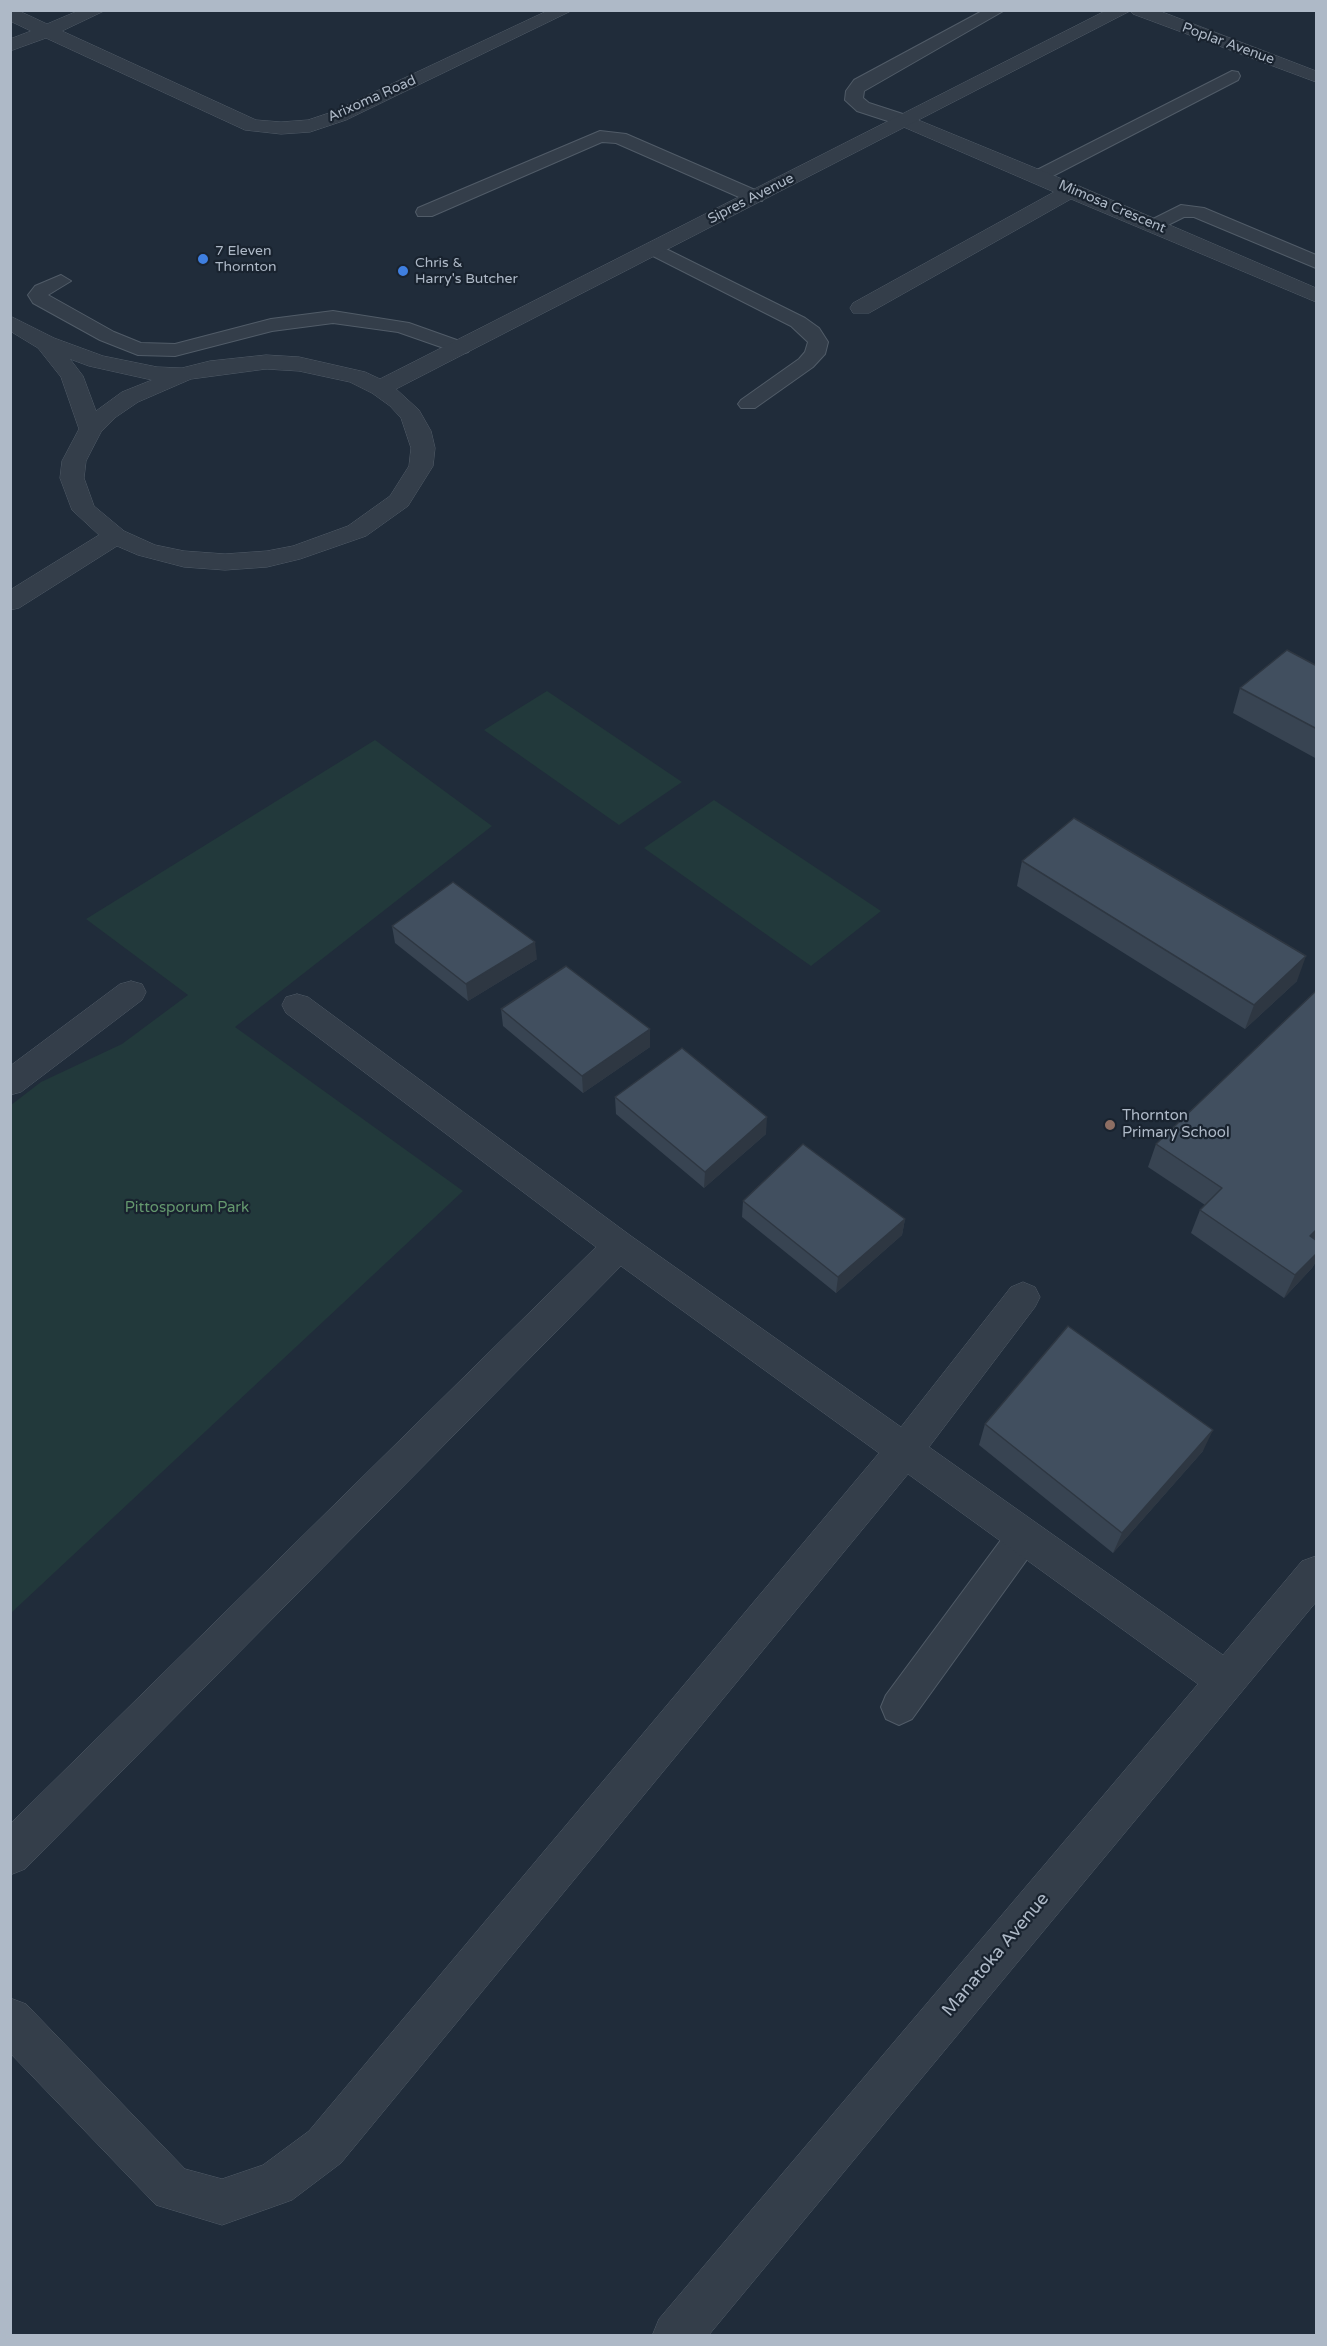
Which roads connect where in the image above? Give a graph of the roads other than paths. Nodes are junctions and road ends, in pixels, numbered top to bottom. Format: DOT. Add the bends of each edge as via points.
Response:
graph roads {
  1 [pos="97,10"];
  2 [pos="564,10"];
  3 [pos="997,10"];
  4 [pos="1122,10"];
  5 [pos="1139,10"];
  6 [pos="10,14"];
  7 [pos="47,31"];
  8 [pos="10,46"];
  9 [pos="1232,76"];
  10 [pos="1317,77"];
  11 [pos="906,121"];
  12 [pos="1039,176"];
  13 [pos="1072,190"];
  14 [pos="755,197"];
  15 [pos="425,212"];
  16 [pos="1154,226"];
  17 [pos="654,249"];
  18 [pos="1317,262"];
  19 [pos="61,281"];
  20 [pos="1317,296"];
  21 [pos="861,308"];
  22 [pos="10,322"];
  23 [pos="46,343"];
  24 [pos="461,348"];
  25 [pos="184,374"];
  26 [pos="380,388"];
  27 [pos="748,404"];
  28 [pos="91,429"];
  29 [pos="116,537"];
  30 [pos="10,602"];
  31 [pos="131,992"];
  32 [pos="297,1005"];
  33 [pos="10,1083"];
  34 [pos="619,1246"];
  35 [pos="1023,1297"];
  36 [pos="904,1451"];
  37 [pos="1024,1536"];
  38 [pos="1317,1574"];
  39 [pos="1226,1681"];
  40 [pos="899,1707"];
  41 [pos="10,1854"];
  42 [pos="10,2020"];
  43 [pos="676,2336"];
  1 -- 7 [label="street"];
  2 -- 7 [label="street, Arixoma Road" via="339,116 310,126 281,128 252,126"];
  3 -- 11 [label="lane" via="860,84 855,91 854,100 863,107"];
  4 -- 11 [label="street, Sipres Avenue"];
  5 -- 10 [label="street, Poplar Avenue"];
  6 -- 7 [label="street, Arixoma Road"];
  7 -- 8 [label="street"];
  9 -- 12 [label="lane"];
  11 -- 12 [label="street, Mimosa Crescent"];
  11 -- 14 [label="street, Sipres Avenue"];
  12 -- 13 [label="street, Mimosa Crescent"];
  13 -- 16 [label="street, Mimosa Crescent"];
  13 -- 21 [label="street"];
  14 -- 15 [label="lane" via="621,138 600,136"];
  14 -- 17 [label="street, Sipres Avenue"];
  16 -- 18 [label="lane" via="1181,211 1197,212"];
  16 -- 20 [label="street, Mimosa Crescent"];
  17 -- 24 [label="street, Sipres Avenue"];
  17 -- 27 [label="lane" via="812,332 818,342 815,354"];
  19 -- 24 [label="lane" via="42,290 40,299 138,349 175,350 271,325 333,316 402,327"];
  22 -- 23 [label="street"];
  23 -- 25 [label="street" via="118,367"];
  23 -- 28 [label="street" via="72,376"];
  24 -- 26 [label="street, Sipres Avenue"];
  25 -- 26 [label="street" via="238,364 299,364 347,374"];
  25 -- 28 [label="street" via="130,397"];
  26 -- 29 [label="street" via="411,415 423,448 421,466 399,501 357,531 300,552 225,562 165,555"];
  28 -- 29 [label="street" via="74,461 74,486 84,510"];
  29 -- 30 [label="street"];
  31 -- 33 [label="street"];
  32 -- 34 [label="street"];
  34 -- 36 [label="street"];
  34 -- 41 [label="street"];
  35 -- 36 [label="street"];
  36 -- 37 [label="street"];
  36 -- 42 [label="street" via="325,2147 276,2184 222,2202 172,2189"];
  37 -- 39 [label="street"];
  37 -- 40 [label="lane"];
  38 -- 39 [label="street, Manatoka Avenue"];
  39 -- 43 [label="street, Manatoka Avenue"];
}
